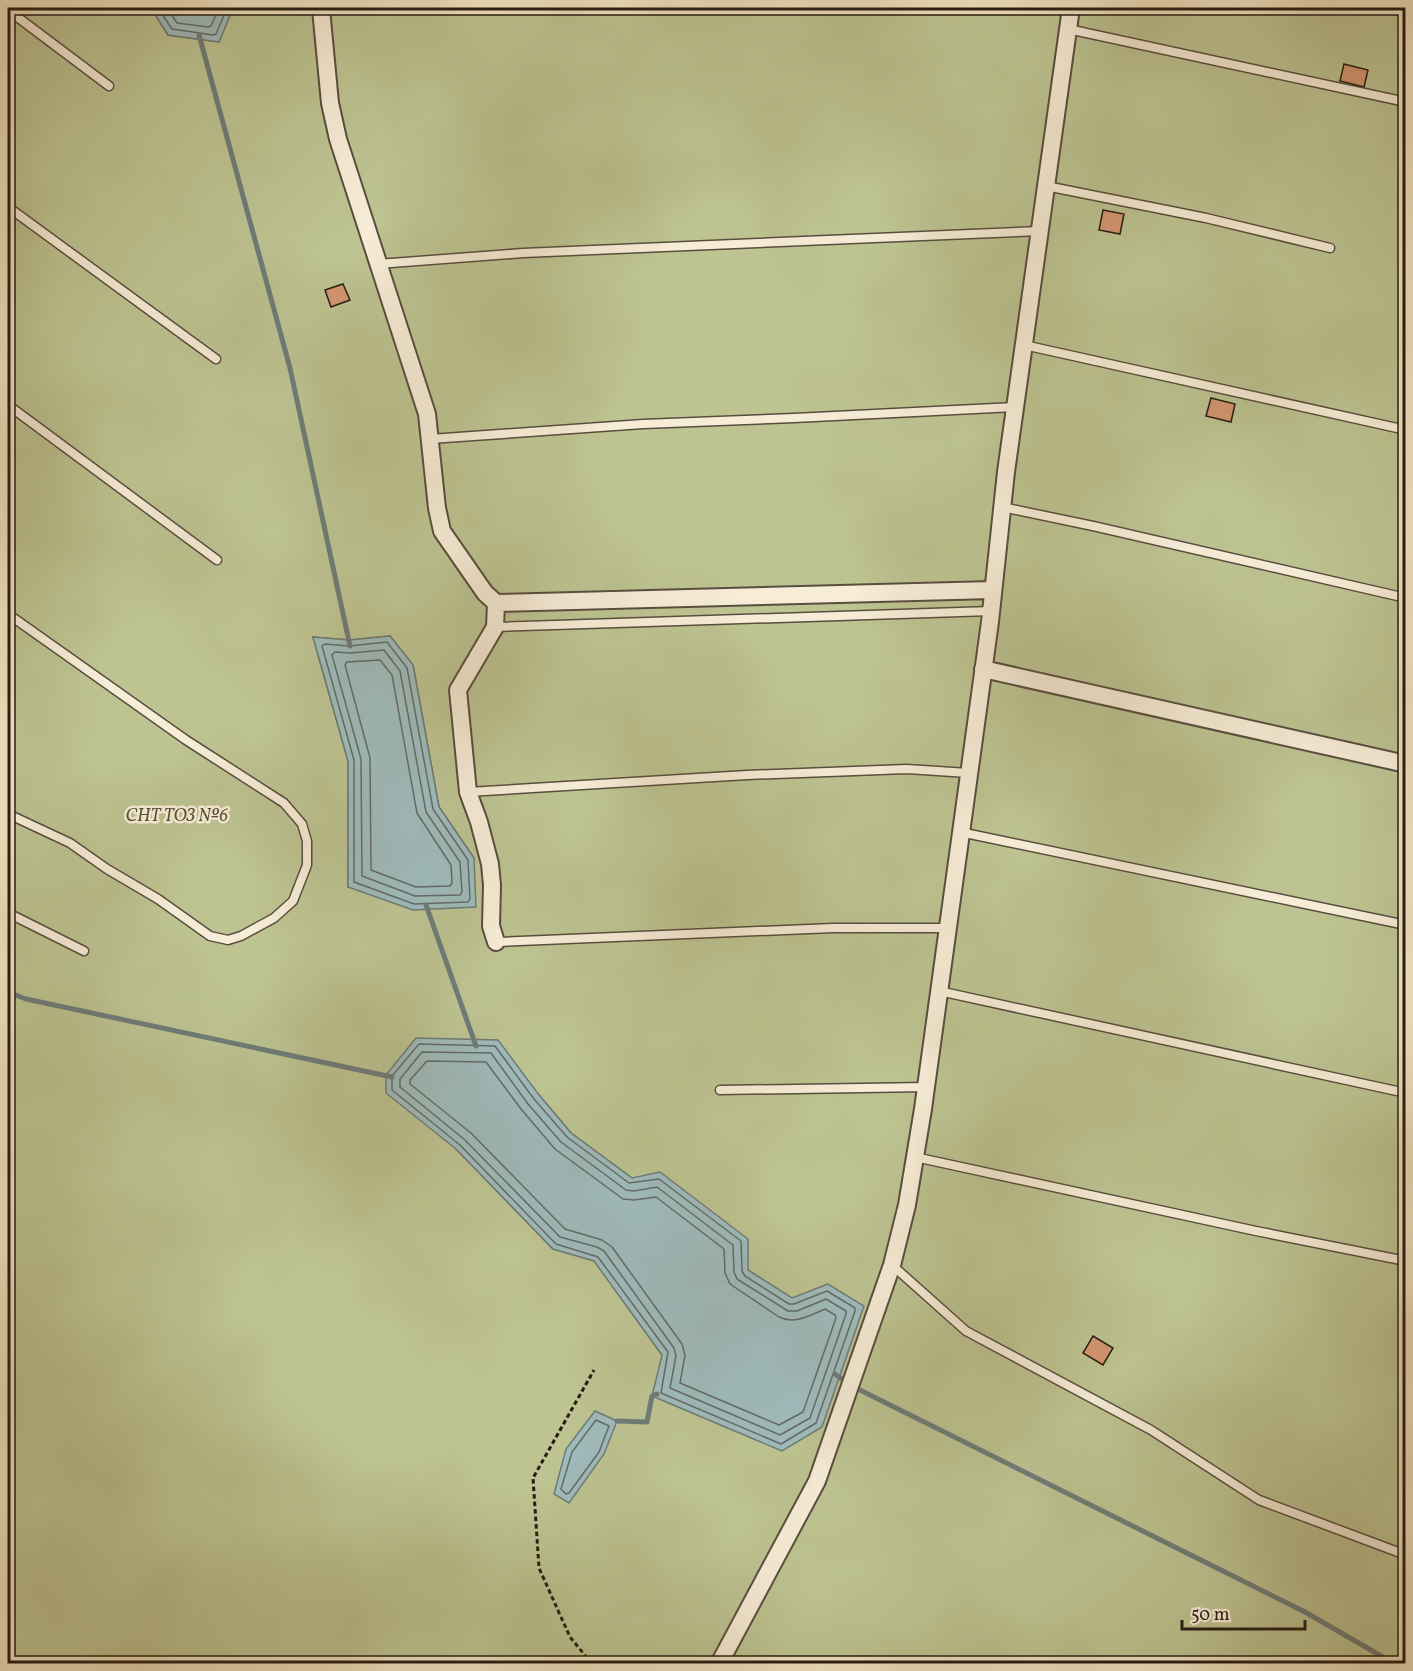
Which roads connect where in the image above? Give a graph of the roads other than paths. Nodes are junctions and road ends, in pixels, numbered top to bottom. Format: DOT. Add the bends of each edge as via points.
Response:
graph roads {
  1 [pos="321,8"];
  2 [pos="364,8"];
  3 [pos="1071,8"];
  4 [pos="8,10"];
  5 [pos="1068,29"];
  6 [pos="109,86"];
  7 [pos="1406,102"];
  8 [pos="1046,186"];
  9 [pos="8,207"];
  10 [pos="1040,231"];
  11 [pos="1330,248"];
  12 [pos="377,264"];
  13 [pos="1024,345"];
  14 [pos="216,359"];
  15 [pos="8,405"];
  16 [pos="1015,406"];
  17 [pos="1406,430"];
  18 [pos="430,439"];
  19 [pos="1002,507"];
  20 [pos="217,560"];
  21 [pos="993,590"];
  22 [pos="1406,597"];
  23 [pos="496,603"];
  24 [pos="991,611"];
  25 [pos="8,614"];
  26 [pos="495,627"];
  27 [pos="983,669"];
  28 [pos="1406,764"];
  29 [pos="968,773"];
  30 [pos="468,792"];
  31 [pos="8,814"];
  32 [pos="960,832"];
  33 [pos="8,913"];
  34 [pos="1406,926"];
  35 [pos="948,928"];
  36 [pos="496,942"];
  37 [pos="84,951"];
  38 [pos="939,991"];
  39 [pos="927,1087"];
  40 [pos="720,1090"];
  41 [pos="1406,1093"];
  42 [pos="915,1157"];
  43 [pos="1406,1261"];
  44 [pos="892,1265"];
  45 [pos="1406,1555"];
  46 [pos="719,1664"];
  1 -- 2 [label="lane"];
  1 -- 12 [label="street" via="330,103"];
  3 -- 5 [label="street"];
  4 -- 6 [label="lane"];
  5 -- 7 [label="lane"];
  5 -- 8 [label="street"];
  8 -- 10 [label="street"];
  8 -- 11 [label="lane"];
  9 -- 14 [label="lane"];
  10 -- 12 [label="lane" via="522,253"];
  10 -- 13 [label="street"];
  12 -- 18 [label="street" via="427,414"];
  13 -- 16 [label="street"];
  13 -- 17 [label="lane"];
  15 -- 20 [label="lane"];
  16 -- 18 [label="lane"];
  16 -- 19 [label="street"];
  18 -- 23 [label="street" via="442,531"];
  19 -- 21 [label="street"];
  19 -- 22 [label="lane"];
  21 -- 23 [label="street"];
  21 -- 24 [label="street"];
  23 -- 26 [label="street"];
  24 -- 26 [label="lane"];
  24 -- 27 [label="street"];
  25 -- 31 [label="lane" via="186,740 284,803 302,824 308,841 306,864 293,901 274,918 228,940 210,936 70,843"];
  26 -- 30 [label="street" via="458,690"];
  27 -- 28 [label="street"];
  27 -- 29 [label="street"];
  29 -- 30 [label="lane" via="907,769 747,774"];
  29 -- 32 [label="street"];
  30 -- 36 [label="street" via="490,864 491,926"];
  32 -- 34 [label="lane"];
  32 -- 35 [label="street"];
  33 -- 37 [label="lane"];
  35 -- 36 [label="lane" via="833,928"];
  35 -- 38 [label="street"];
  38 -- 39 [label="street"];
  38 -- 41 [label="lane"];
  39 -- 40 [label="lane"];
  39 -- 42 [label="street"];
  42 -- 43 [label="lane"];
  42 -- 44 [label="street"];
  44 -- 45 [label="lane" via="966,1331 1151,1430 1259,1500"];
  44 -- 46 [label="street" via="817,1481"];
}
